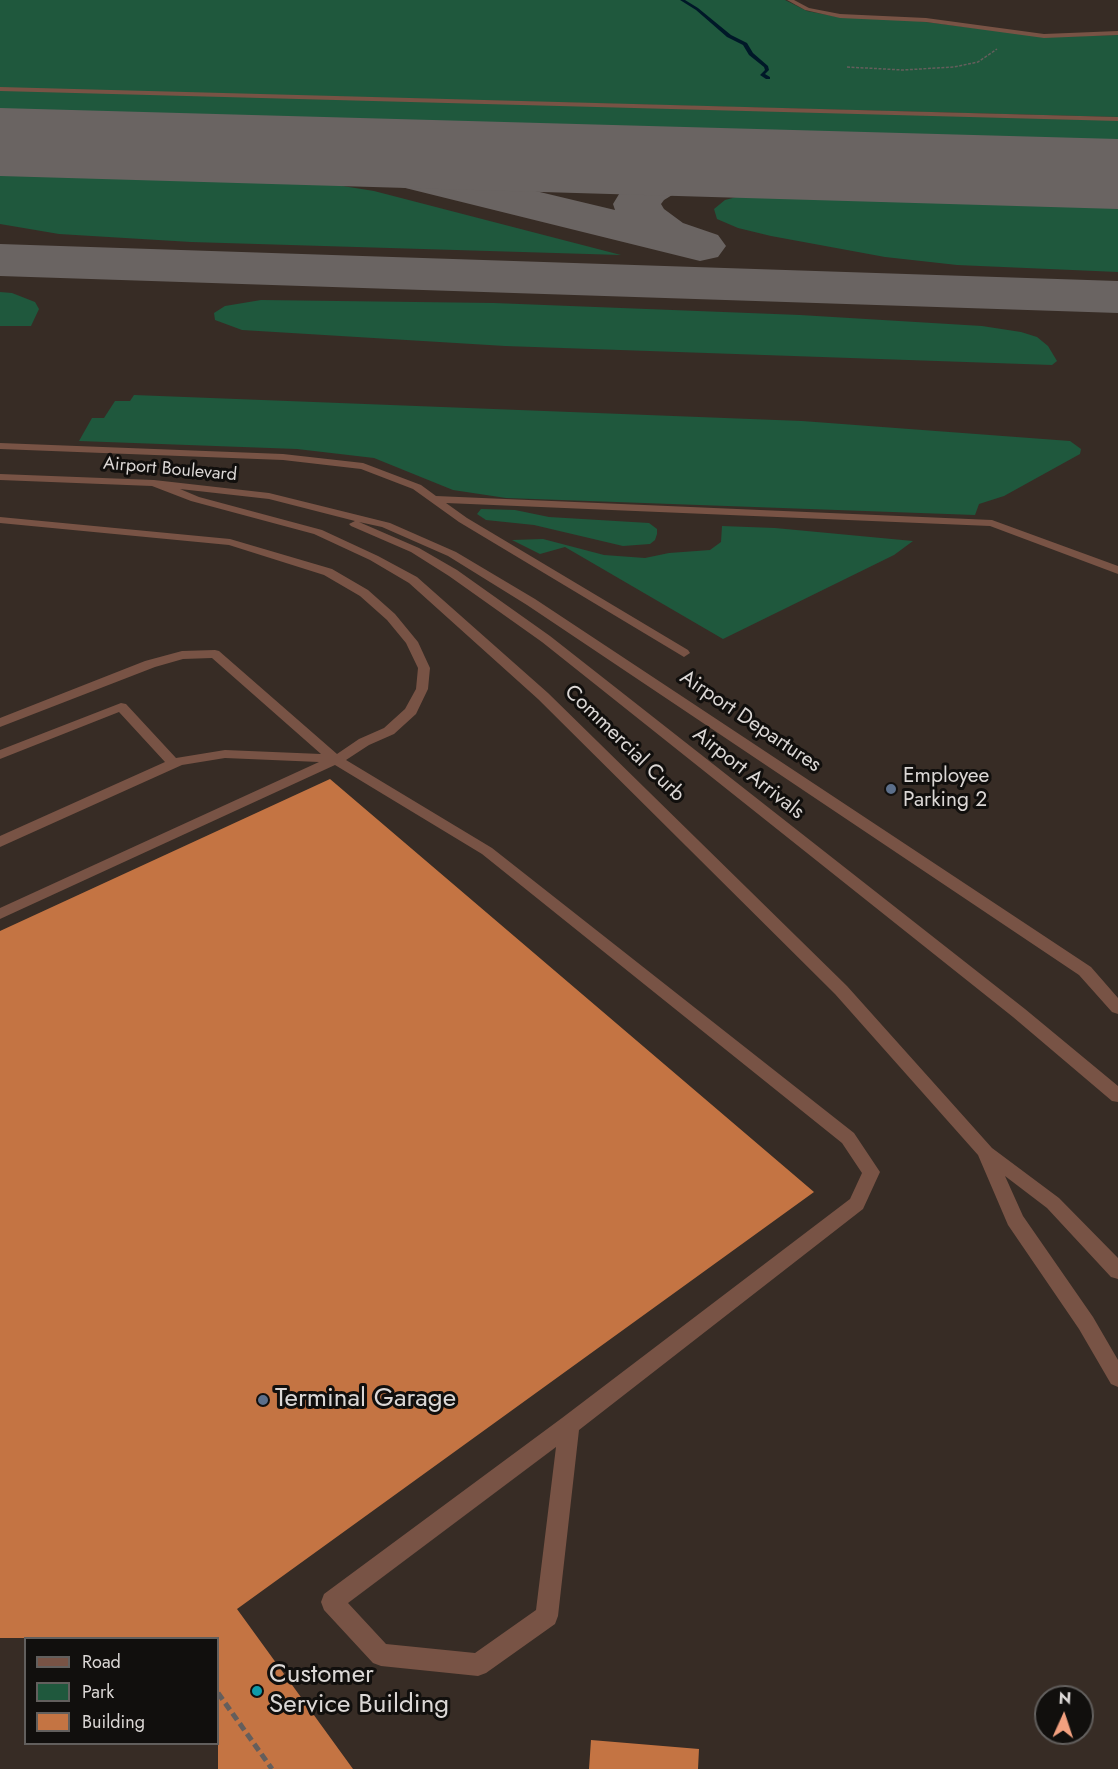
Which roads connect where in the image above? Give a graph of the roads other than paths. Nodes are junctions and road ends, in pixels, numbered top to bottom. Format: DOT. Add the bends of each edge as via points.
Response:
graph roads {
  1 [pos="790,0"];
  2 [pos="1118,33"];
  3 [pos="0,89"];
  4 [pos="1118,118"];
  5 [pos="0,446"];
  6 [pos="0,477"];
  7 [pos="154,483"];
  8 [pos="435,499"];
  9 [pos="334,513"];
  10 [pos="0,520"];
  11 [pos="1118,570"];
  12 [pos="684,653"];
  13 [pos="0,723"];
  14 [pos="0,755"];
  15 [pos="336,760"];
  16 [pos="174,763"];
  17 [pos="0,842"];
  18 [pos="0,914"];
  19 [pos="1118,1008"];
  20 [pos="1118,1096"];
  21 [pos="985,1151"];
  22 [pos="1118,1271"];
  23 [pos="1118,1378"];
  24 [pos="569,1425"];
  1 -- 2 [label="street" via="830,15 926,20 1019,34 1067,37"];
  3 -- 4 [label="street"];
  5 -- 8 [label="street" via="326,461 386,474"];
  6 -- 7 [label="street, Airport Boulevard"];
  7 -- 9 [label="street, Airport Boulevard" via="269,496"];
  7 -- 21 [label="street, Commercial Curb" via="195,499 318,532 413,580 543,696 841,990"];
  8 -- 11 [label="street" via="992,523"];
  8 -- 12 [label="street" via="463,520"];
  9 -- 19 [label="street, Airport Departures" via="386,525 452,554 531,602 1085,971"];
  9 -- 20 [label="street, Airport Arrivals" via="415,550 546,639 1019,1012"];
  10 -- 15 [label="street" via="230,542 328,572 364,593 392,617 412,642 424,668 422,689 411,711 389,731"];
  13 -- 15 [label="street" via="150,664 182,655 215,654"];
  14 -- 16 [label="street" via="121,707"];
  15 -- 16 [label="street" via="225,754"];
  15 -- 18 [label="street"];
  15 -- 24 [label="street" via="487,851 848,1138 872,1172 857,1204"];
  16 -- 17 [label="street"];
  21 -- 22 [label="street, Commercial Curb" via="1053,1203"];
  21 -- 23 [label="street, Commercial Curb" via="1015,1220 1086,1323"];
  24 -- 24 [label="street" via="332,1602 381,1655 478,1665 547,1616"];
}
